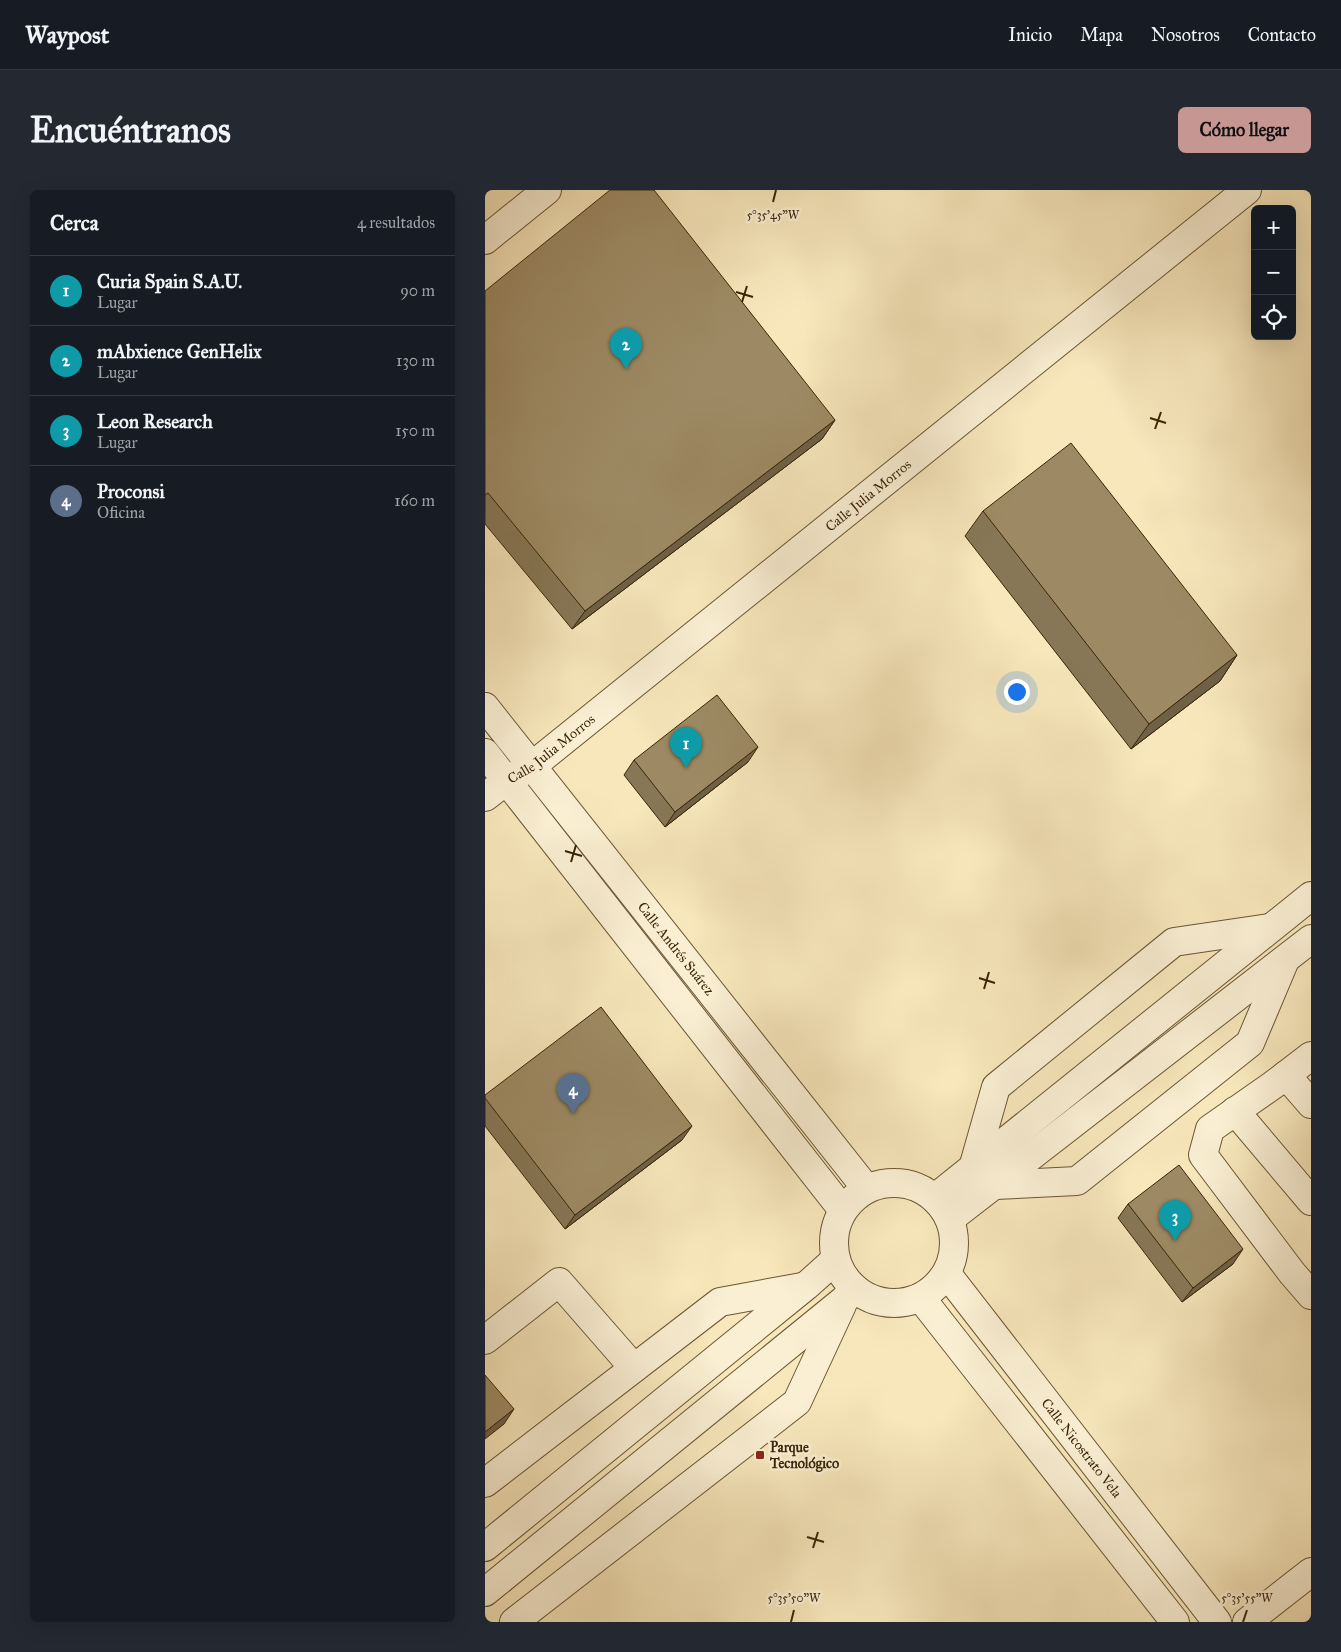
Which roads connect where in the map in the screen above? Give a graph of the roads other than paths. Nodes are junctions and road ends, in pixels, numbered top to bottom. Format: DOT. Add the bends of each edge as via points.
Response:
graph roads {
  1 [pos="547,190"];
  2 [pos="1247,190"];
  3 [pos="485,240"];
  4 [pos="485,707"];
  5 [pos="485,753"];
  6 [pos="532,766"];
  7 [pos="506,780"];
  8 [pos="485,797"];
  9 [pos="1311,896"];
  10 [pos="1271,928"];
  11 [pos="1311,939"];
  12 [pos="1286,958"];
  13 [pos="1311,1056"];
  14 [pos="1286,1075"];
  15 [pos="1311,1104"];
  16 [pos="1235,1111"];
  17 [pos="973,1168"];
  18 [pos="995,1184"];
  19 [pos="866,1188"];
  20 [pos="1311,1201"];
  21 [pos="842,1209"];
  22 [pos="943,1209"];
  23 [pos="835,1260"];
  24 [pos="947,1274"];
  25 [pos="806,1286"];
  26 [pos="849,1294"];
  27 [pos="1311,1296"];
  28 [pos="921,1298"];
  29 [pos="485,1340"];
  30 [pos="634,1368"];
  31 [pos="485,1483"];
  32 [pos="485,1547"];
  33 [pos="1311,1572"];
  34 [pos="485,1592"];
  35 [pos="514,1622"];
  36 [pos="1175,1622"];
  37 [pos="1217,1622"];
  38 [pos="1247,1622"];
  1 -- 3 [label="lane"];
  2 -- 6 [label="lane, Calle Julia Morros"];
  4 -- 6 [label="lane, Calle Andrés Suárez"];
  5 -- 7 [label="lane"];
  6 -- 7 [label="lane, Calle Julia Morros"];
  6 -- 19 [label="lane, Calle Andrés Suárez"];
  7 -- 8 [label="lane, Calle Julia Morros"];
  7 -- 21 [label="lane"];
  9 -- 10 [label="lane"];
  10 -- 17 [label="lane"];
  10 -- 17 [label="lane" via="1174,942 996,1088"];
  11 -- 12 [label="lane"];
  12 -- 18 [label="lane"];
  12 -- 18 [label="lane" via="1250,1043 1077,1182"];
  13 -- 14 [label="lane"];
  14 -- 15 [label="lane"];
  14 -- 16 [label="lane"];
  16 -- 20 [label="lane"];
  16 -- 27 [label="lane" via="1210,1129 1203,1155"];
  17 -- 22 [label="lane"];
  18 -- 22 [label="lane"];
  19 -- 21 [label="lane"];
  19 -- 22 [label="lane" via="888,1182 914,1185"];
  21 -- 23 [label="lane" via="833,1234"];
  22 -- 24 [label="lane" via="955,1247"];
  23 -- 25 [label="lane"];
  23 -- 26 [label="lane"];
  24 -- 28 [label="lane"];
  24 -- 37 [label="lane, Calle Nicostrato Vela"];
  25 -- 30 [label="lane" via="720,1302"];
  25 -- 32 [label="lane"];
  26 -- 28 [label="lane" via="890,1304"];
  26 -- 34 [label="lane"];
  26 -- 35 [label="lane" via="797,1402"];
  28 -- 36 [label="lane"];
  29 -- 30 [label="lane" via="559,1282"];
  30 -- 31 [label="lane"];
  33 -- 38 [label="lane"];
}
